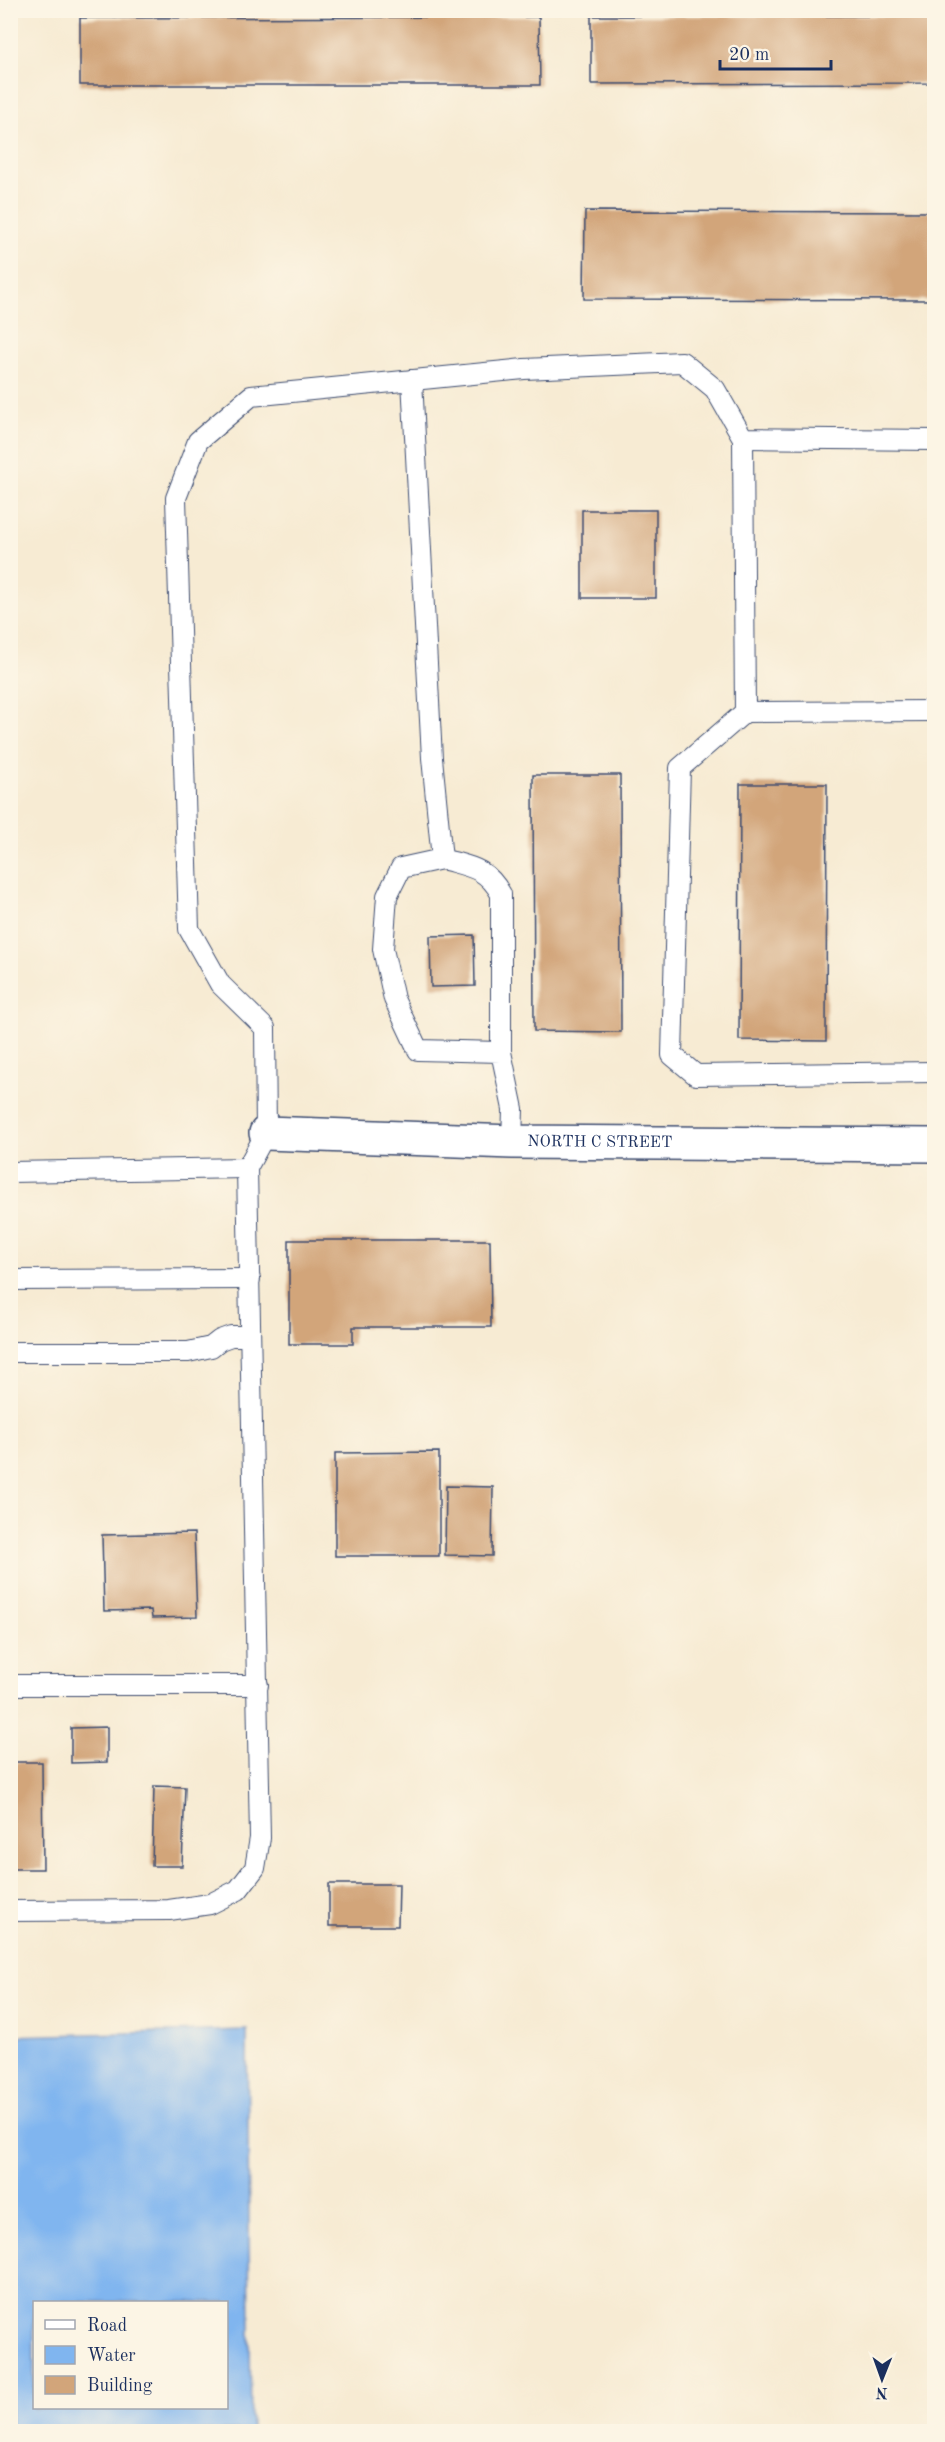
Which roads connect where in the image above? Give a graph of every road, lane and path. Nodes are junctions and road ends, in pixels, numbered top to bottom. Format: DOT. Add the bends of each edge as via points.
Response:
graph roads {
  1 [pos="412,380"];
  2 [pos="743,438"];
  3 [pos="934,440"];
  4 [pos="934,711"];
  5 [pos="745,712"];
  6 [pos="442,860"];
  7 [pos="501,1052"];
  8 [pos="934,1072"];
  9 [pos="266,1133"];
  10 [pos="512,1142"];
  11 [pos="934,1145"];
  12 [pos="247,1167"];
  13 [pos="10,1172"];
  14 [pos="250,1279"];
  15 [pos="10,1280"];
  16 [pos="250,1336"];
  17 [pos="10,1352"];
  18 [pos="10,1685"];
  19 [pos="258,1685"];
  20 [pos="10,1911"];
  1 -- 2 [label="lane" via="524,369 682,362 715,389"];
  1 -- 6 [label="lane" via="432,758"];
  1 -- 9 [label="lane" via="251,396 198,441 176,498 189,929 220,984 265,1028"];
  2 -- 3 [label="lane"];
  2 -- 5 [label="lane"];
  4 -- 5 [label="lane"];
  5 -- 8 [label="lane" via="680,768 672,1055 696,1075"];
  6 -- 7 [label="lane" via="479,869 492,878 501,894"];
  6 -- 7 [label="lane" via="401,868 387,896 383,950 394,999 418,1050"];
  7 -- 10 [label="lane" via="513,1109"];
  9 -- 10 [label="street, NORTH C STREET"];
  9 -- 12 [label="lane"];
  10 -- 11 [label="street, NORTH C STREET"];
  12 -- 13 [label="lane"];
  12 -- 14 [label="lane"];
  14 -- 15 [label="lane"];
  14 -- 16 [label="lane"];
  16 -- 17 [label="lane" via="231,1336 211,1347 188,1352"];
  16 -- 19 [label="lane"];
  18 -- 19 [label="lane"];
  19 -- 20 [label="lane" via="260,1838 255,1868 238,1890 210,1904 169,1910"];
}
